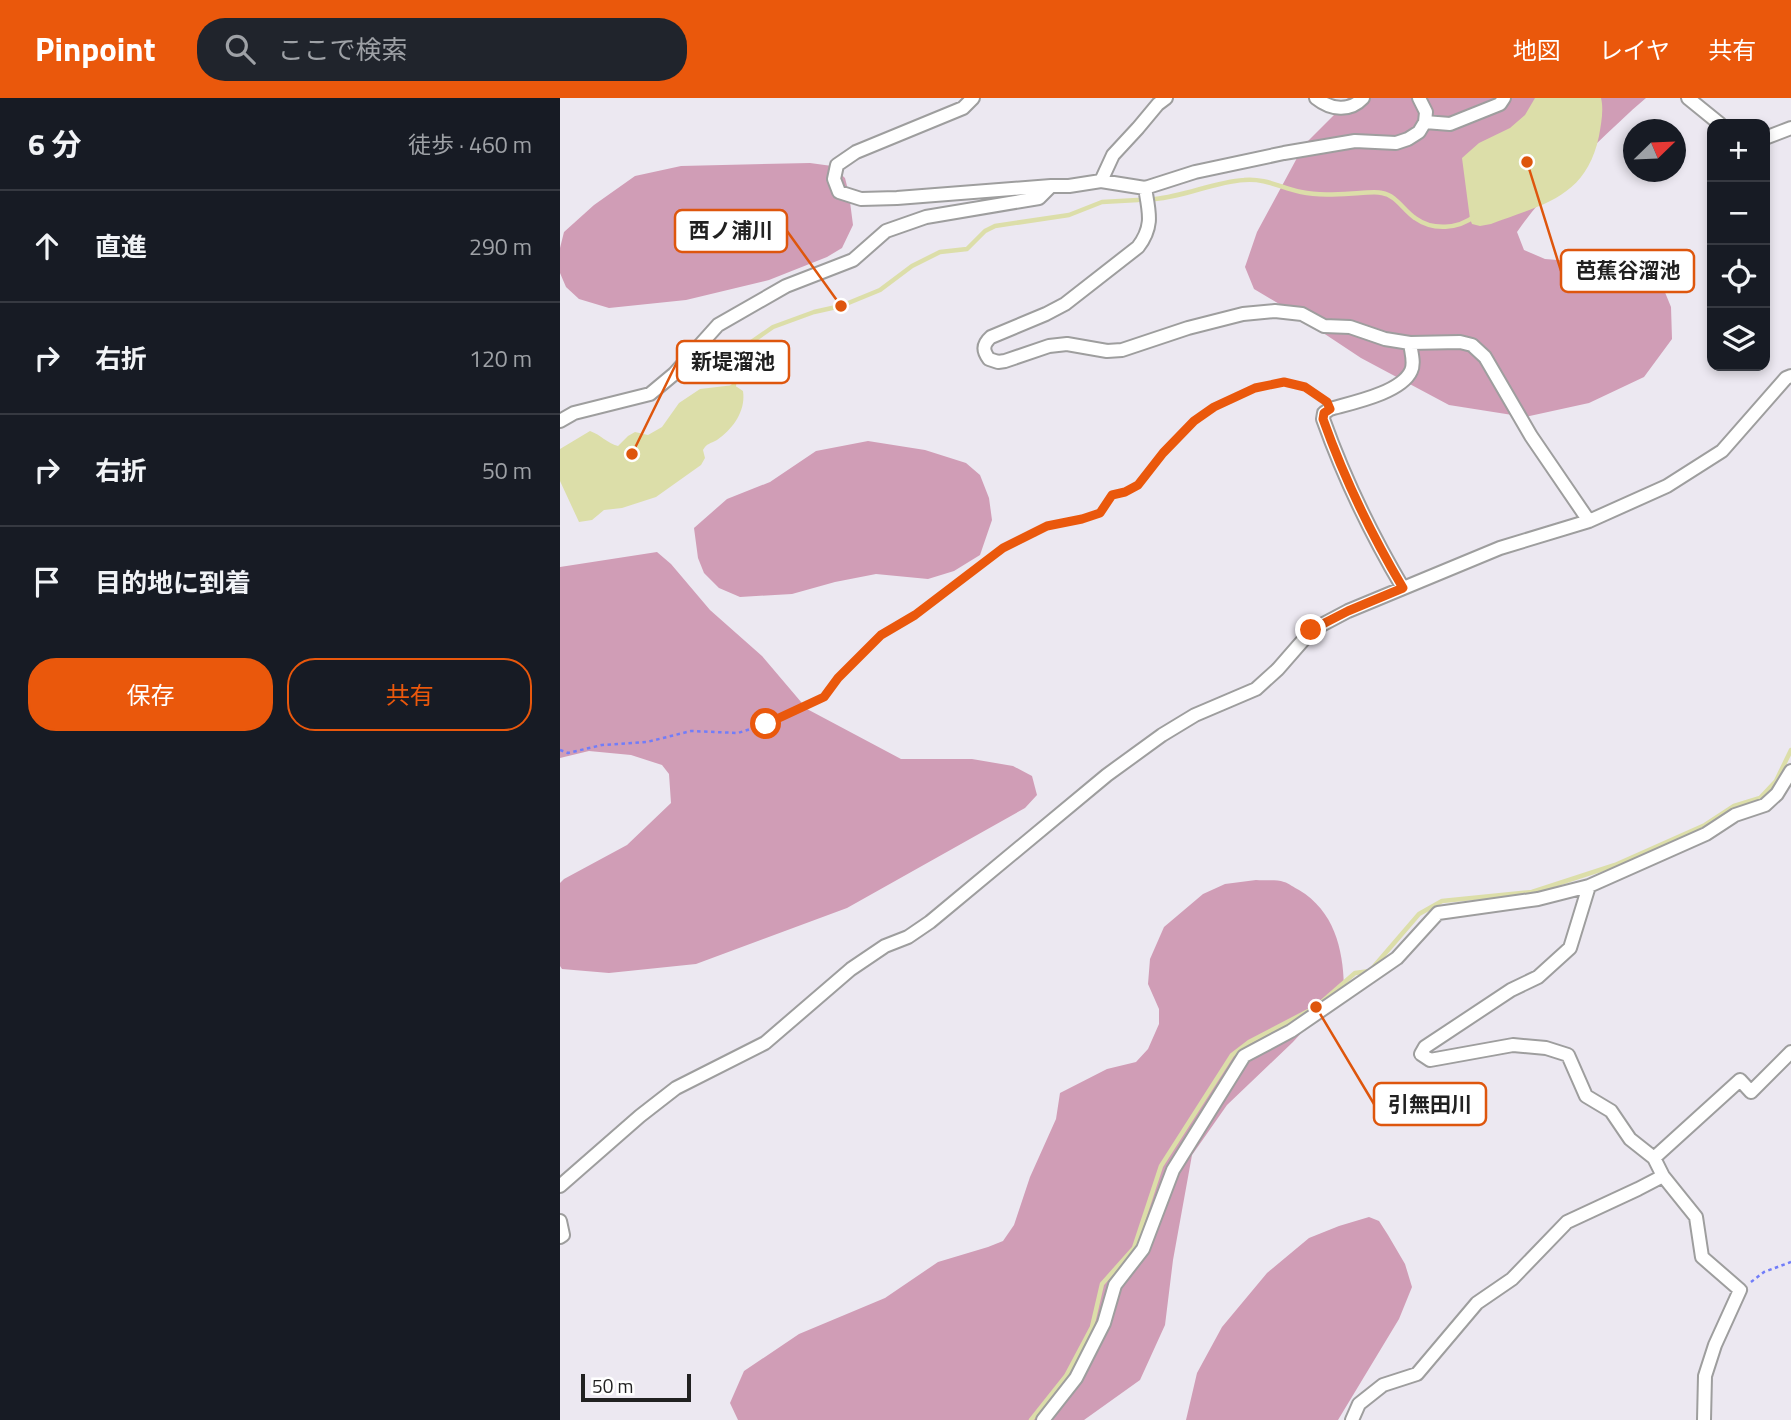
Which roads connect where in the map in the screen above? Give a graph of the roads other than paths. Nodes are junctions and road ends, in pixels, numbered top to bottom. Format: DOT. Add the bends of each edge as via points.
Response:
graph roads {
  1 [pos="973,98"];
  2 [pos="1166,98"];
  3 [pos="1317,98"];
  4 [pos="1363,98"];
  5 [pos="1419,98"];
  6 [pos="1504,98"];
  7 [pos="1688,98"];
  8 [pos="1714,119"];
  9 [pos="1425,122"];
  10 [pos="1791,128"];
  11 [pos="1770,136"];
  12 [pos="1101,181"];
  13 [pos="1051,186"];
  14 [pos="1145,188"];
  15 [pos="1410,343"];
  16 [pos="1791,376"];
  17 [pos="560,421"];
  18 [pos="1589,521"];
  19 [pos="1403,588"];
  20 [pos="1791,771"];
  21 [pos="1589,886"];
  22 [pos="1791,1052"];
  23 [pos="1654,1158"];
  24 [pos="1663,1176"];
  25 [pos="560,1186"];
  26 [pos="560,1221"];
  27 [pos="560,1237"];
  28 [pos="1043,1420"];
  29 [pos="1352,1420"];
  30 [pos="1704,1420"];
  1 -- 13 [label="street" via="963,108 856,152 837,165 834,179 839,192 861,199 897,198"];
  2 -- 12 [label="street" via="1113,155"];
  3 -- 4 [label="street" via="1342,108"];
  5 -- 9 [label="street"];
  6 -- 9 [label="street" via="1500,104 1450,124"];
  7 -- 8 [label="street"];
  9 -- 14 [label="street" via="1419,132 1396,143 1355,141 1284,153"];
  10 -- 11 [label="street"];
  12 -- 13 [label="street"];
  12 -- 14 [label="street"];
  13 -- 17 [label="street" via="1039,198 926,217 886,231 853,260 786,286 718,325 650,394"];
  14 -- 15 [label="street" via="1149,227 1139,247 1065,304 991,337 984,349 989,359 1005,362 1067,344 1122,350 1188,328 1275,311"];
  15 -- 18 [label="street" via="1460,342 1479,350"];
  15 -- 19 [label="street" via="1411,372 1401,383 1373,397 1330,409 1323,419 1338,462"];
  16 -- 18 [label="street" via="1722,451 1667,486"];
  18 -- 19 [label="street" via="1500,548"];
  19 -- 25 [label="street" via="1311,630 1256,689 1195,715 1140,751 930,922 851,969 765,1043 676,1088"];
  20 -- 21 [label="street" via="1765,805"];
  21 -- 23 [label="street" via="1570,948 1538,977 1511,990 1421,1054 1430,1060 1513,1045 1568,1055 1586,1096 1611,1111 1630,1139"];
  21 -- 28 [label="street" via="1538,899 1438,913 1397,958 1292,1031 1244,1056 1174,1170 1143,1249 1115,1285 1104,1323 1076,1378"];
  22 -- 23 [label="street" via="1751,1092 1741,1080"];
  23 -- 24 [label="street"];
  24 -- 29 [label="street" via="1567,1222 1512,1279 1477,1303 1417,1374 1383,1385 1359,1404"];
  24 -- 30 [label="street" via="1696,1217 1702,1257 1740,1290 1705,1376"];
  26 -- 27 [label="street"];
}
